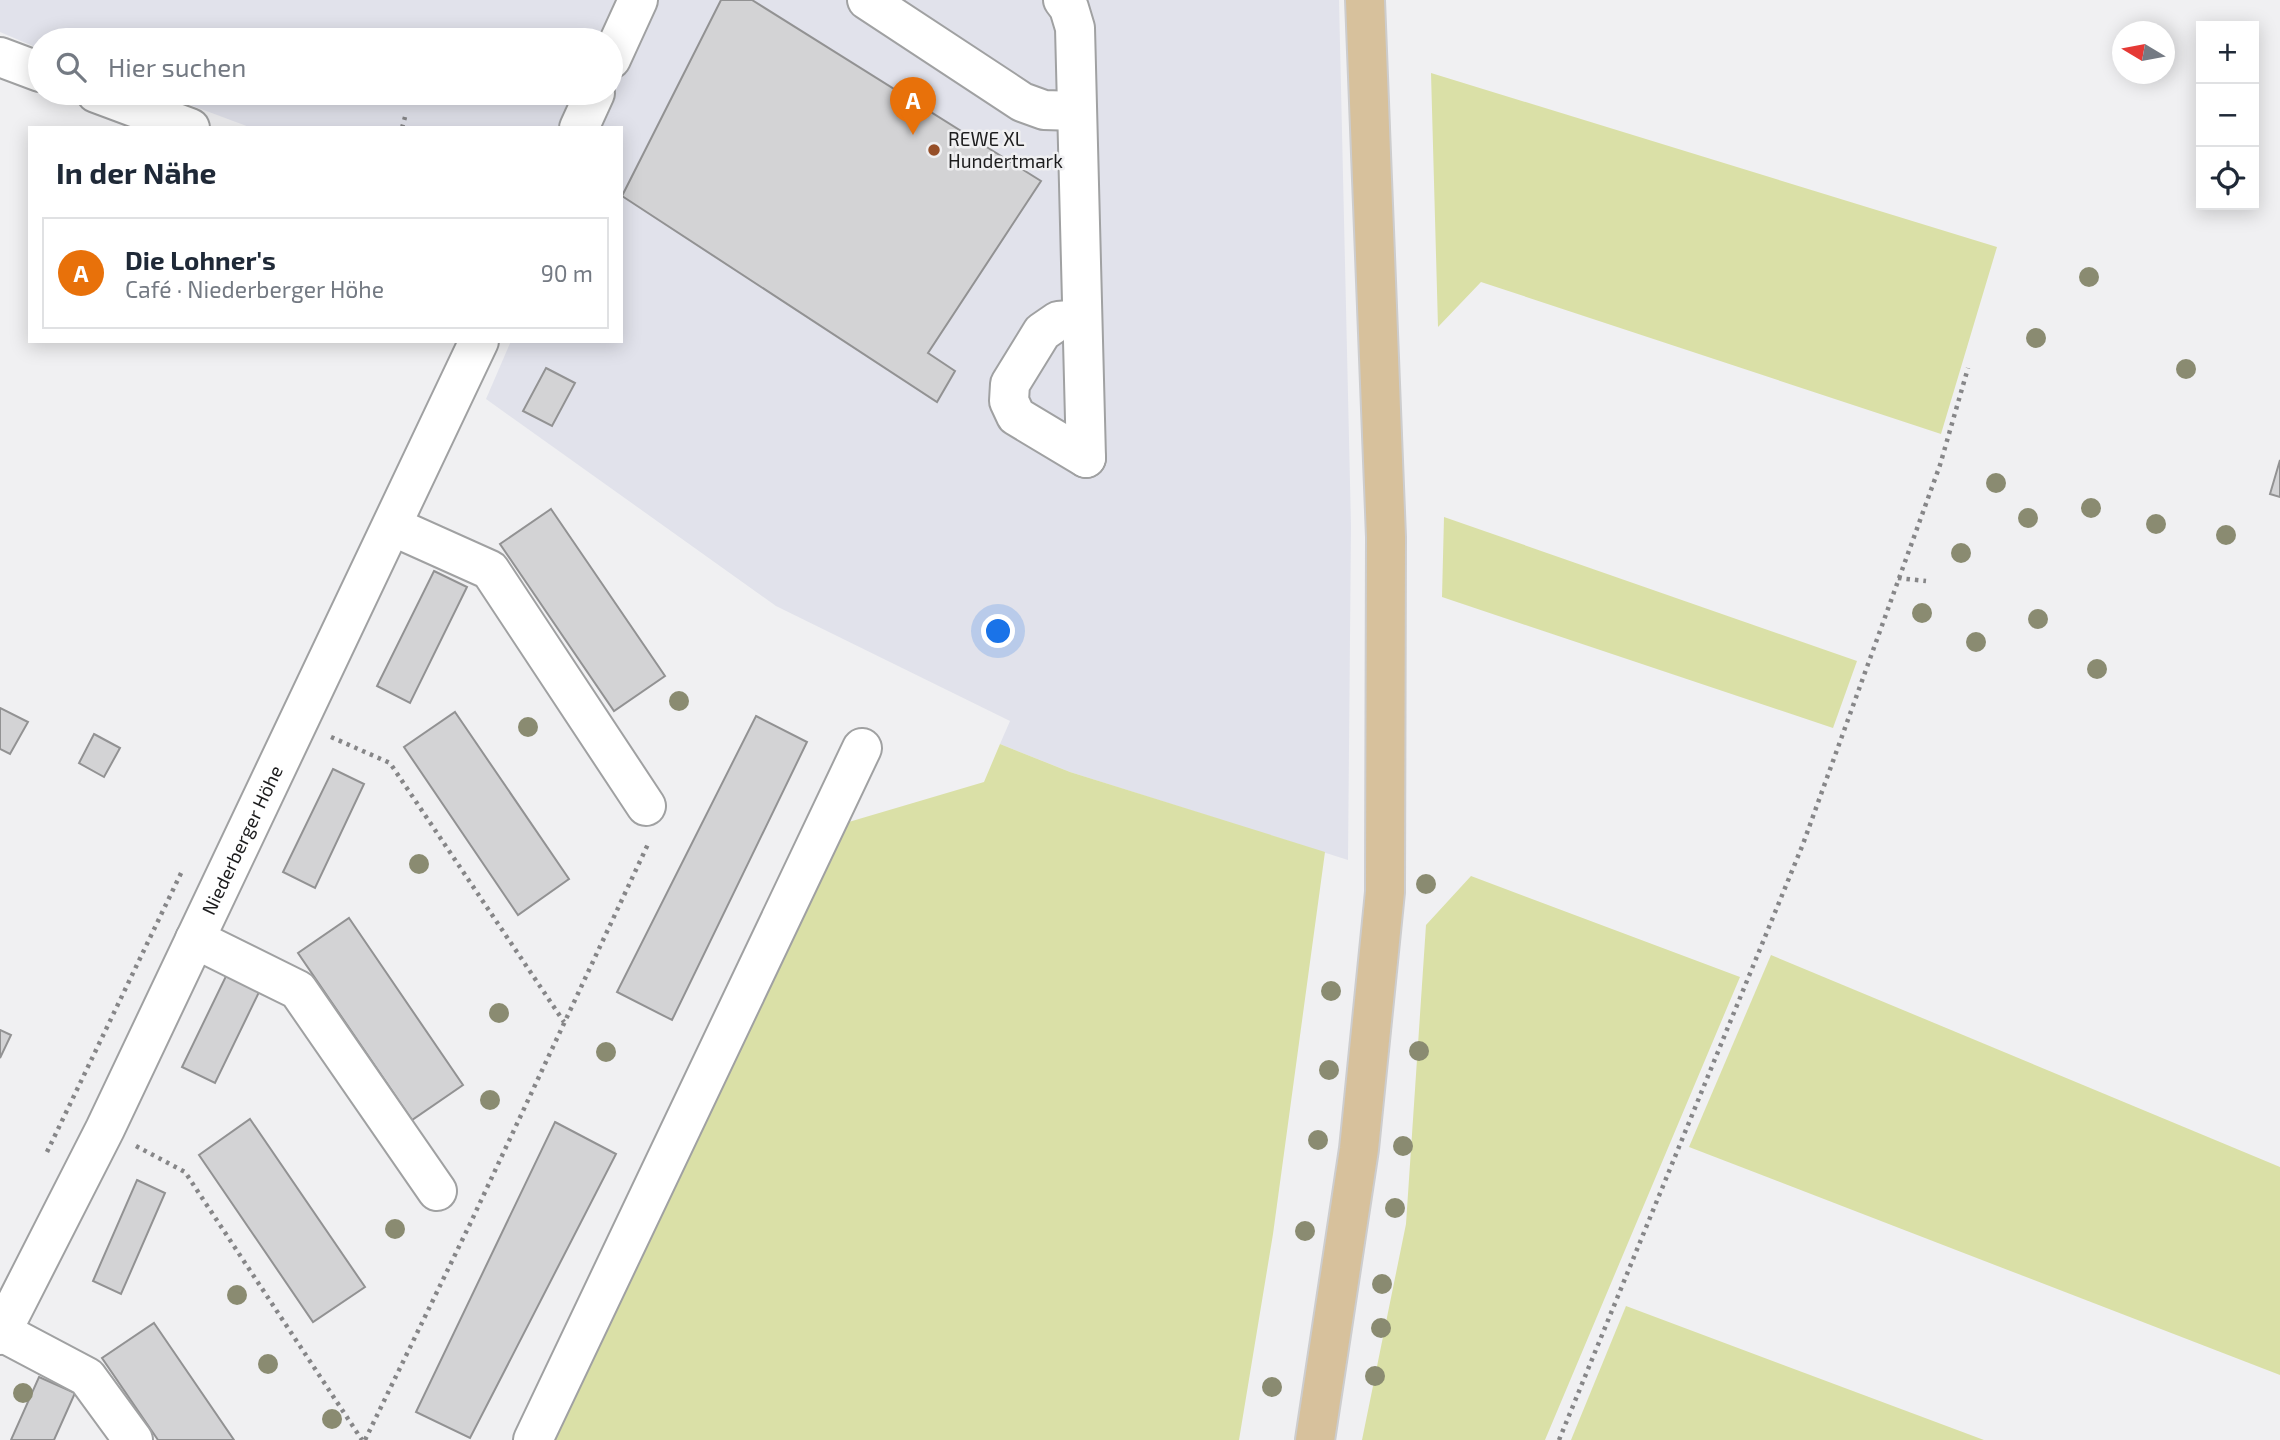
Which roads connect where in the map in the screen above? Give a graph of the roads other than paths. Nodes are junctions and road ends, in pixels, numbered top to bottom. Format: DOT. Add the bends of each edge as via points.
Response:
graph roads {
  1 [pos="638,0"];
  2 [pos="867,0"];
  3 [pos="1063,0"];
  4 [pos="1365,0"];
  5 [pos="623,33"];
  6 [pos="0,57"];
  7 [pos="28,68"];
  8 [pos="128,105"];
  9 [pos="590,105"];
  10 [pos="1077,111"];
  11 [pos="185,126"];
  12 [pos="580,126"];
  13 [pos="1082,319"];
  14 [pos="478,343"];
  15 [pos="392,526"];
  16 [pos="862,748"];
  17 [pos="646,806"];
  18 [pos="195,939"];
  19 [pos="438,1191"];
  20 [pos="1,1333"];
  21 [pos="133,1440"];
  22 [pos="533,1440"];
  23 [pos="1315,1440"];
  1 -- 5 [label="street"];
  2 -- 10 [label="street" via="1022,102 1044,110"];
  3 -- 10 [label="street" via="1075,28"];
  4 -- 23 [label="main road" via="1386,537 1385,892 1359,1149"];
  6 -- 7 [label="street"];
  8 -- 11 [label="street"];
  9 -- 12 [label="street"];
  10 -- 13 [label="street"];
  14 -- 15 [label="street, Niederberger Höhe"];
  15 -- 17 [label="street" via="490,570"];
  15 -- 18 [label="street, Niederberger Höhe"];
  16 -- 22 [label="street"];
  18 -- 19 [label="street" via="298,990"];
  18 -- 20 [label="street, Niederberger Höhe"];
  20 -- 21 [label="street" via="87,1377"];
}
